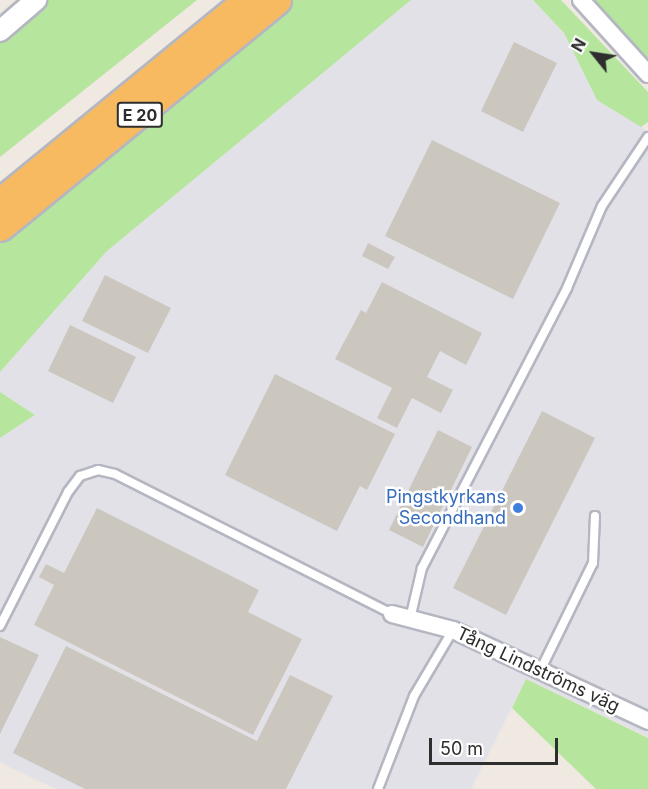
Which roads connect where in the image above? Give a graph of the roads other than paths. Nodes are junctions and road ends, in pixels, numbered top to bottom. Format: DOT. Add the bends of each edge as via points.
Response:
graph roads {
  1 [pos="36,0"];
  2 [pos="247,0"];
  3 [pos="277,0"];
  4 [pos="581,0"];
  5 [pos="0,31"];
  6 [pos="648,74"];
  7 [pos="648,137"];
  8 [pos="0,202"];
  9 [pos="0,227"];
  10 [pos="595,516"];
  11 [pos="392,614"];
  12 [pos="410,619"];
  13 [pos="0,626"];
  14 [pos="453,630"];
  15 [pos="541,669"];
  16 [pos="648,721"];
  17 [pos="378,789"];
  1 -- 5 [label="street"];
  2 -- 8 [label="highway, E 20"];
  3 -- 9 [label="highway, E 20"];
  4 -- 6 [label="street"];
  7 -- 12 [label="lane" via="602,206 562,298 422,568"];
  10 -- 15 [label="lane" via="593,563"];
  11 -- 12 [label="street, Tång Lindströms väg"];
  11 -- 13 [label="lane" via="115,474 98,470 80,476 68,492"];
  12 -- 14 [label="street, Tång Lindströms väg"];
  14 -- 15 [label="street, Tång Lindströms väg"];
  14 -- 17 [label="lane" via="414,696"];
  15 -- 16 [label="street, Tång Lindströms väg"];
}
